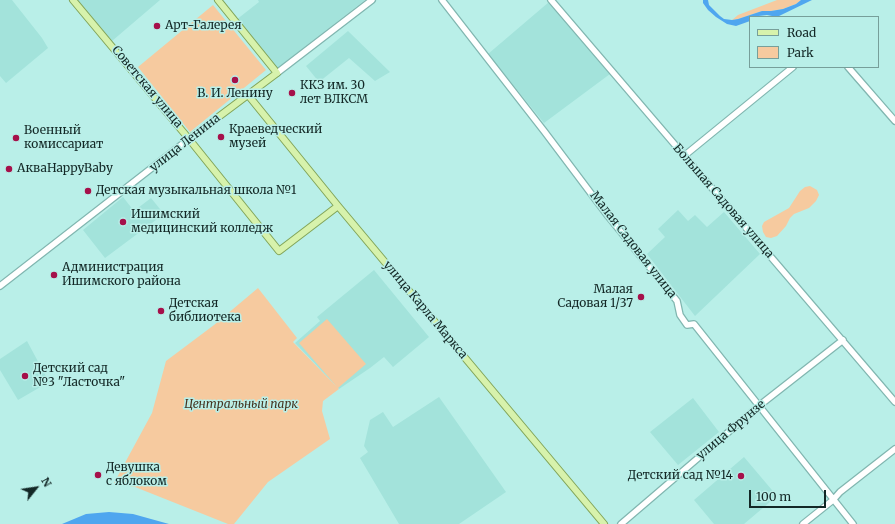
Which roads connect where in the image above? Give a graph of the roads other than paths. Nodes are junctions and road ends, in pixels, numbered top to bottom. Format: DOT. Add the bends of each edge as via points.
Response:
graph roads {
  1 [pos="74,0"];
  2 [pos="218,0"];
  3 [pos="372,0"];
  4 [pos="442,0"];
  5 [pos="551,0"];
  6 [pos="792,68"];
  7 [pos="849,68"];
  8 [pos="277,73"];
  9 [pos="248,95"];
  10 [pos="895,121"];
  11 [pos="189,139"];
  12 [pos="684,156"];
  13 [pos="338,206"];
  14 [pos="0,286"];
  15 [pos="843,340"];
  16 [pos="895,402"];
  17 [pos="760,405"];
  18 [pos="895,449"];
  19 [pos="833,500"];
  20 [pos="604,524"];
  21 [pos="621,524"];
  22 [pos="803,524"];
  23 [pos="853,524"];
  1 -- 11 [label="main road, Советская улица"];
  2 -- 8 [label="main road"];
  3 -- 8 [label="street, улица Ленина"];
  4 -- 17 [label="street, Малая Садовая улица" via="608,216 677,301 680,315 687,325 694,324"];
  5 -- 12 [label="street, Большая Садовая улица"];
  6 -- 12 [label="street"];
  7 -- 10 [label="street"];
  8 -- 9 [label="main road, улица Ленина"];
  9 -- 11 [label="main road, улица Ленина"];
  9 -- 13 [label="main road, улица Карла Маркса"];
  11 -- 13 [label="main road, Советская улица" via="279,251"];
  11 -- 14 [label="street, улица Ленина"];
  12 -- 15 [label="street, Большая Садовая улица"];
  13 -- 20 [label="main road, улица Карла Маркса"];
  15 -- 16 [label="street, Большая Садовая улица"];
  15 -- 17 [label="street, улица Фрунзе"];
  17 -- 19 [label="street, Малая Садовая улица"];
  17 -- 21 [label="street, улица Фрунзе"];
  18 -- 19 [label="street"];
  19 -- 22 [label="street"];
  19 -- 23 [label="street, Малая Садовая улица"];
}
